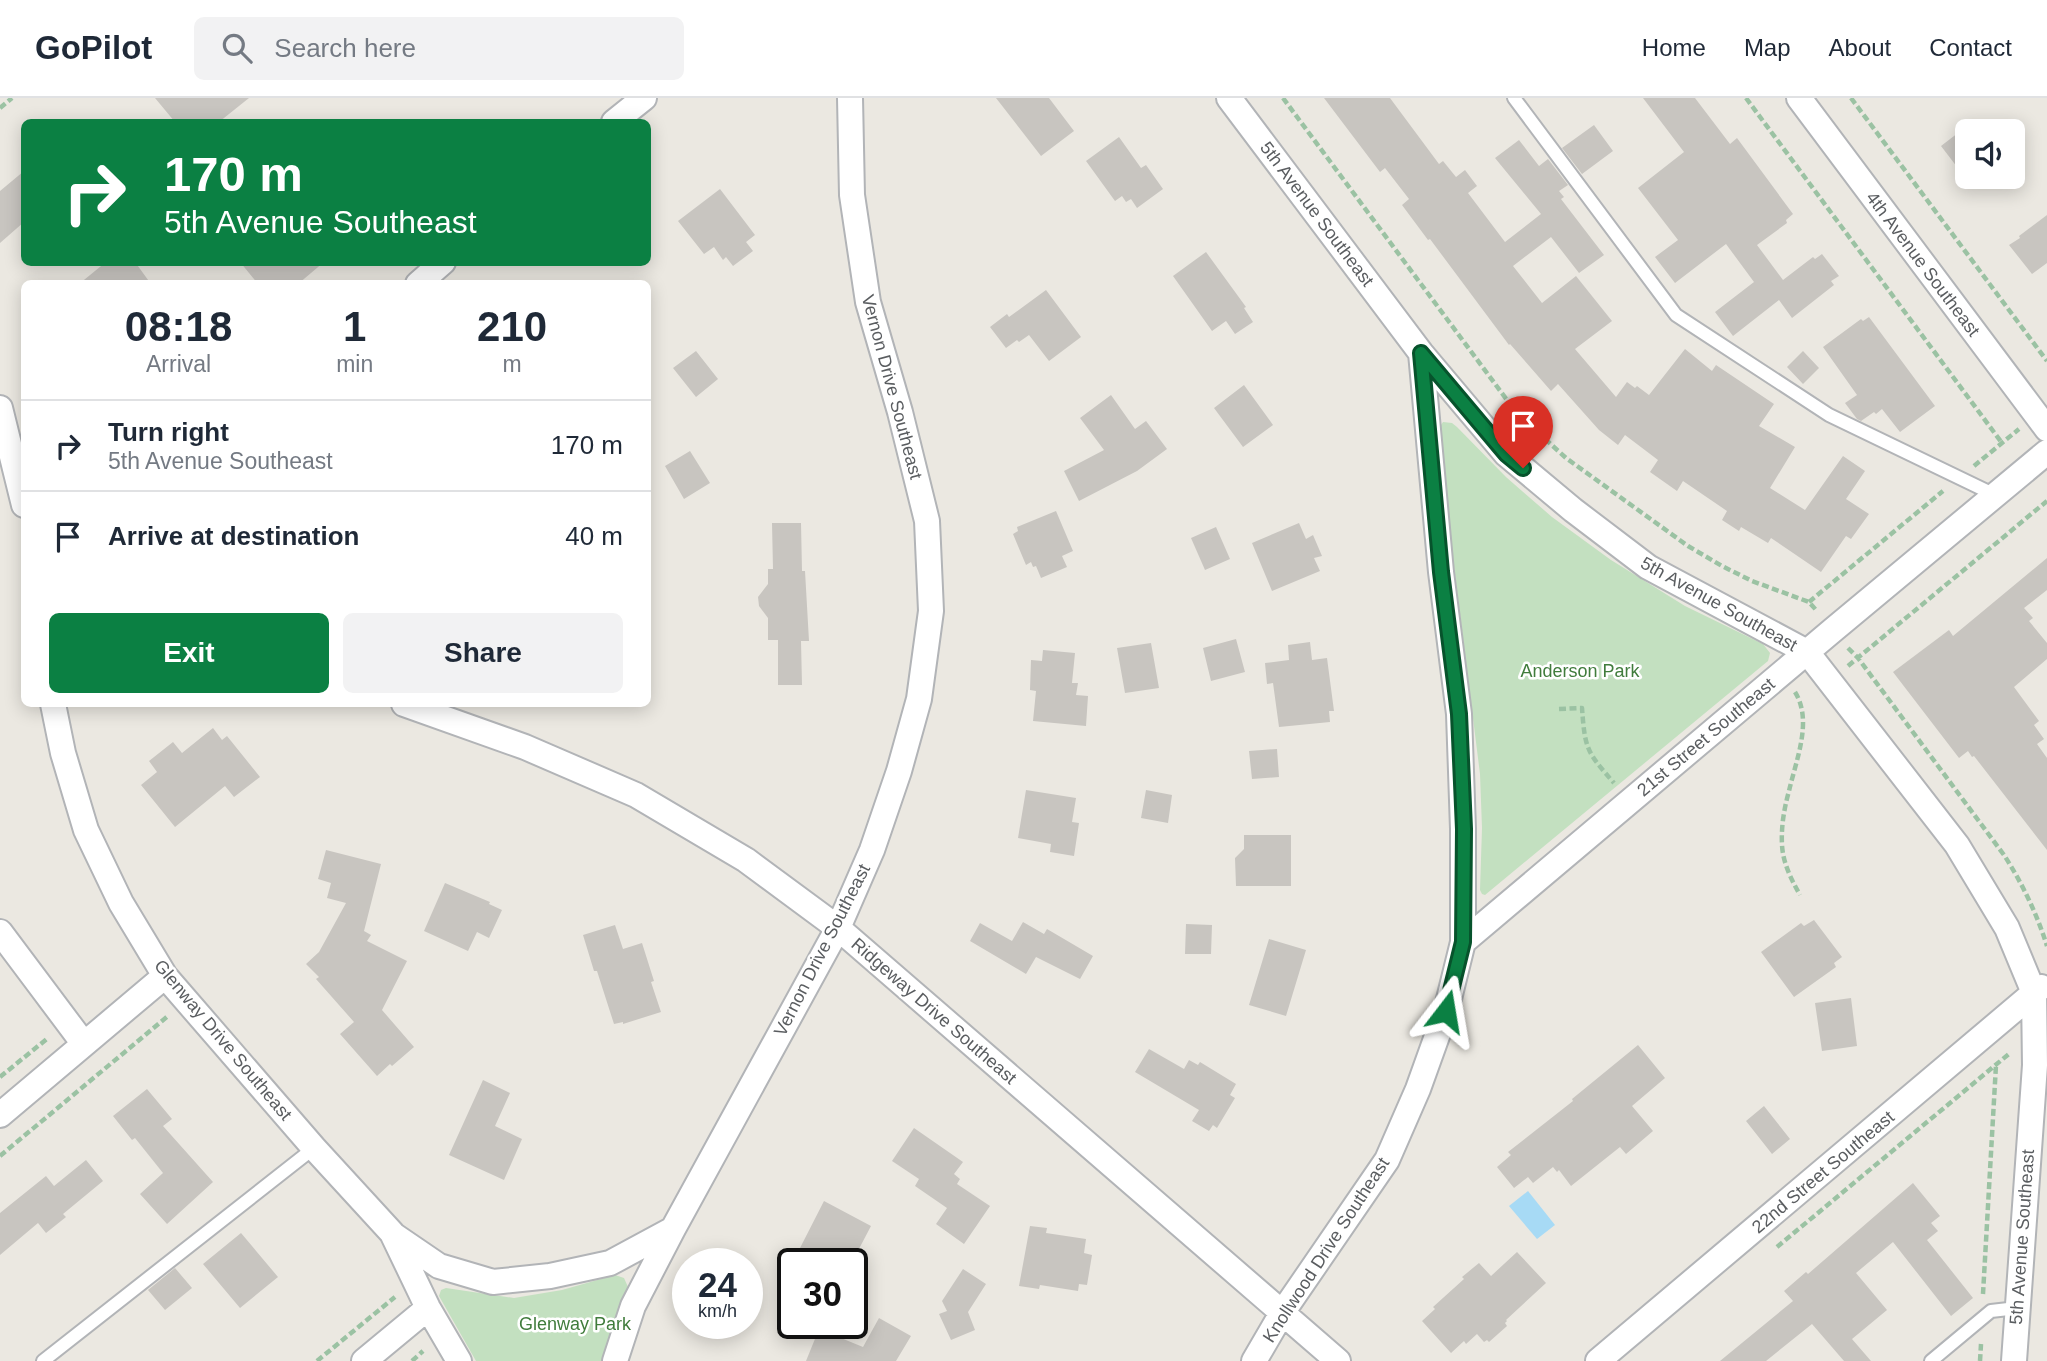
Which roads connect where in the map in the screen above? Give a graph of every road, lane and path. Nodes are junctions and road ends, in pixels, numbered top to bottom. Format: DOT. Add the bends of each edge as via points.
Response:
graph roads {
  1 [pos="12,98"];
  2 [pos="644,98"];
  3 [pos="850,98"];
  4 [pos="1229,98"];
  5 [pos="1283,98"];
  6 [pos="1514,98"];
  7 [pos="1746,98"];
  8 [pos="1799,98"];
  9 [pos="1852,98"];
  10 [pos="0,108"];
  11 [pos="618,119"];
  12 [pos="438,266"];
  13 [pos="423,280"];
  14 [pos="1421,353"];
  15 [pos="2047,361"];
  16 [pos="0,408"];
  17 [pos="2021,427"];
  18 [pos="2047,429"];
  19 [pos="2003,443"];
  20 [pos="2047,452"];
  21 [pos="1960,478"];
  22 [pos="21,493"];
  23 [pos="1995,495"];
  24 [pos="2047,501"];
  25 [pos="1845,644"];
  26 [pos="1807,652"];
  27 [pos="1857,658"];
  28 [pos="1844,669"];
  29 [pos="1793,688"];
  30 [pos="54,707"];
  31 [pos="412,707"];
  32 [pos="1559,709"];
  33 [pos="1630,801"];
  34 [pos="1800,895"];
  35 [pos="838,928"];
  36 [pos="0,932"];
  37 [pos="1463,942"];
  38 [pos="2047,944"];
  39 [pos="165,976"];
  40 [pos="2040,988"];
  41 [pos="171,1014"];
  42 [pos="52,1035"];
  43 [pos="84,1044"];
  44 [pos="2014,1050"];
  45 [pos="1996,1065"];
  46 [pos="0,1077"];
  47 [pos="0,1115"];
  48 [pos="314,1148"];
  49 [pos="0,1156"];
  50 [pos="673,1229"];
  51 [pos="391,1233"];
  52 [pos="1776,1248"];
  53 [pos="401,1293"];
  54 [pos="428,1308"];
  55 [pos="2017,1308"];
  56 [pos="1282,1313"];
  57 [pos="1982,1319"];
  58 [pos="423,1351"];
  59 [pos="43,1361"];
  60 [pos="317,1361"];
  61 [pos="364,1361"];
  62 [pos="412,1361"];
  63 [pos="459,1361"];
  64 [pos="615,1361"];
  65 [pos="1254,1361"];
  66 [pos="1338,1361"];
  67 [pos="1598,1361"];
  68 [pos="1931,1361"];
  69 [pos="1980,1361"];
  70 [pos="2014,1361"];
  1 -- 10 [label="path"];
  2 -- 11 [label="street"];
  3 -- 35 [label="street, Vernon Drive Southeast" via="852,195 868,302 927,521 931,611 919,699 899,771 873,850"];
  4 -- 14 [label="street, 5th Avenue Southeast"];
  5 -- 21 [label="path" via="1518,413 1588,475 1722,566 1809,602"];
  6 -- 21 [label="lane" via="1676,315 1829,415"];
  7 -- 19 [label="path"];
  8 -- 18 [label="street, 4th Avenue Southeast"];
  9 -- 15 [label="path"];
  12 -- 13 [label="street"];
  14 -- 26 [label="street, 5th Avenue Southeast" via="1506,454 1573,510 1648,566"];
  14 -- 37 [label="street, Knollwood Drive Southeast" via="1459,714"];
  16 -- 22 [label="street"];
  17 -- 19 [label="path"];
  19 -- 21 [label="path"];
  20 -- 23 [label="street, 21st Street Southeast"];
  21 -- 23 [label="lane"];
  23 -- 26 [label="street, 21st Street Southeast"];
  24 -- 27 [label="path"];
  25 -- 27 [label="path"];
  26 -- 33 [label="street, 21st Street Southeast"];
  26 -- 40 [label="street, 5th Avenue Southeast" via="1957,845"];
  27 -- 28 [label="path"];
  27 -- 38 [label="path" via="2009,863"];
  29 -- 34 [label="path" via="1803,714 1782,848"];
  30 -- 39 [label="street, Glenway Drive Southeast" via="86,830 121,903"];
  31 -- 35 [label="street, Ridgeway Drive Southeast" via="525,747 636,795 746,860"];
  32 -- 33 [label="path" via="1582,708 1590,756"];
  33 -- 37 [label="street, 21st Street Southeast"];
  35 -- 50 [label="street, Vernon Drive Southeast"];
  35 -- 56 [label="street, Ridgeway Drive Southeast"];
  36 -- 43 [label="street"];
  37 -- 56 [label="street, Knollwood Drive Southeast" via="1446,1011 1387,1160"];
  39 -- 43 [label="street"];
  39 -- 48 [label="street, Glenway Drive Southeast"];
  40 -- 55 [label="street, 5th Avenue Southeast"];
  40 -- 67 [label="street, 22nd Street Southeast"];
  41 -- 49 [label="path"];
  42 -- 46 [label="path"];
  43 -- 47 [label="street"];
  44 -- 45 [label="path"];
  45 -- 52 [label="path"];
  45 -- 57 [label="path"];
  48 -- 51 [label="street, Glenway Drive Southeast"];
  48 -- 59 [label="lane"];
  50 -- 51 [label="street, Glenway Drive Southeast" via="610,1263 493,1282 439,1266"];
  50 -- 64 [label="street, Vernon Drive Southeast" via="633,1306"];
  51 -- 54 [label="street, Glenway Drive Southeast"];
  53 -- 60 [label="path"];
  54 -- 61 [label="street"];
  54 -- 63 [label="street, Glenway Drive Southeast"];
  55 -- 57 [label="lane" via="1991,1311"];
  55 -- 70 [label="street, 5th Avenue Southeast"];
  56 -- 65 [label="street, Knollwood Drive Southeast"];
  56 -- 66 [label="street, Ridgeway Drive Southeast"];
  57 -- 68 [label="lane"];
  57 -- 69 [label="path"];
  58 -- 62 [label="path"];
}
